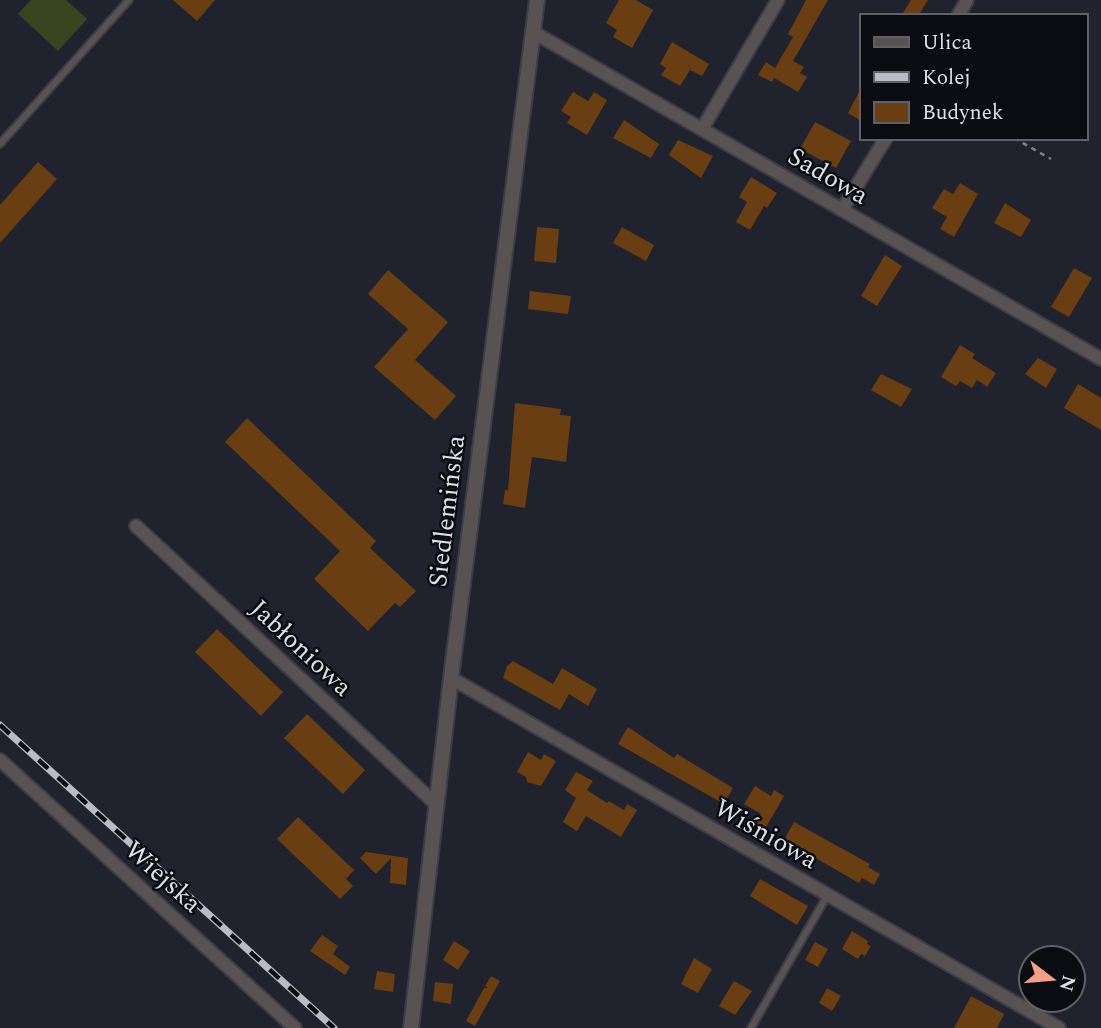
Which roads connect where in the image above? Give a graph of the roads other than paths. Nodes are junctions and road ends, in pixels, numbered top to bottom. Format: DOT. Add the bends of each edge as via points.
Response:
graph roads {
  1 [pos="129,0"];
  2 [pos="537,0"];
  3 [pos="778,0"];
  4 [pos="533,32"];
  5 [pos="702,129"];
  6 [pos="885,140"];
  7 [pos="0,144"];
  8 [pos="842,210"];
  9 [pos="1101,359"];
  10 [pos="136,526"];
  11 [pos="451,678"];
  12 [pos="0,760"];
  13 [pos="436,804"];
  14 [pos="827,896"];
  15 [pos="295,1028"];
  16 [pos="411,1028"];
  17 [pos="751,1028"];
  18 [pos="1059,1028"];
  1 -- 7 [label="lane"];
  2 -- 4 [label="street, Siedlemińska"];
  3 -- 5 [label="street"];
  4 -- 5 [label="street, Sadowa"];
  4 -- 11 [label="street, Siedlemińska"];
  5 -- 8 [label="street, Sadowa"];
  6 -- 8 [label="street"];
  8 -- 9 [label="street, Sadowa"];
  10 -- 13 [label="street, Jabłoniowa"];
  11 -- 13 [label="street, Siedlemińska"];
  11 -- 14 [label="street, Wiśniowa"];
  12 -- 15 [label="street, Wiejska"];
  13 -- 16 [label="street, Siedlemińska"];
  14 -- 17 [label="lane"];
  14 -- 18 [label="street, Wiśniowa"];
}
